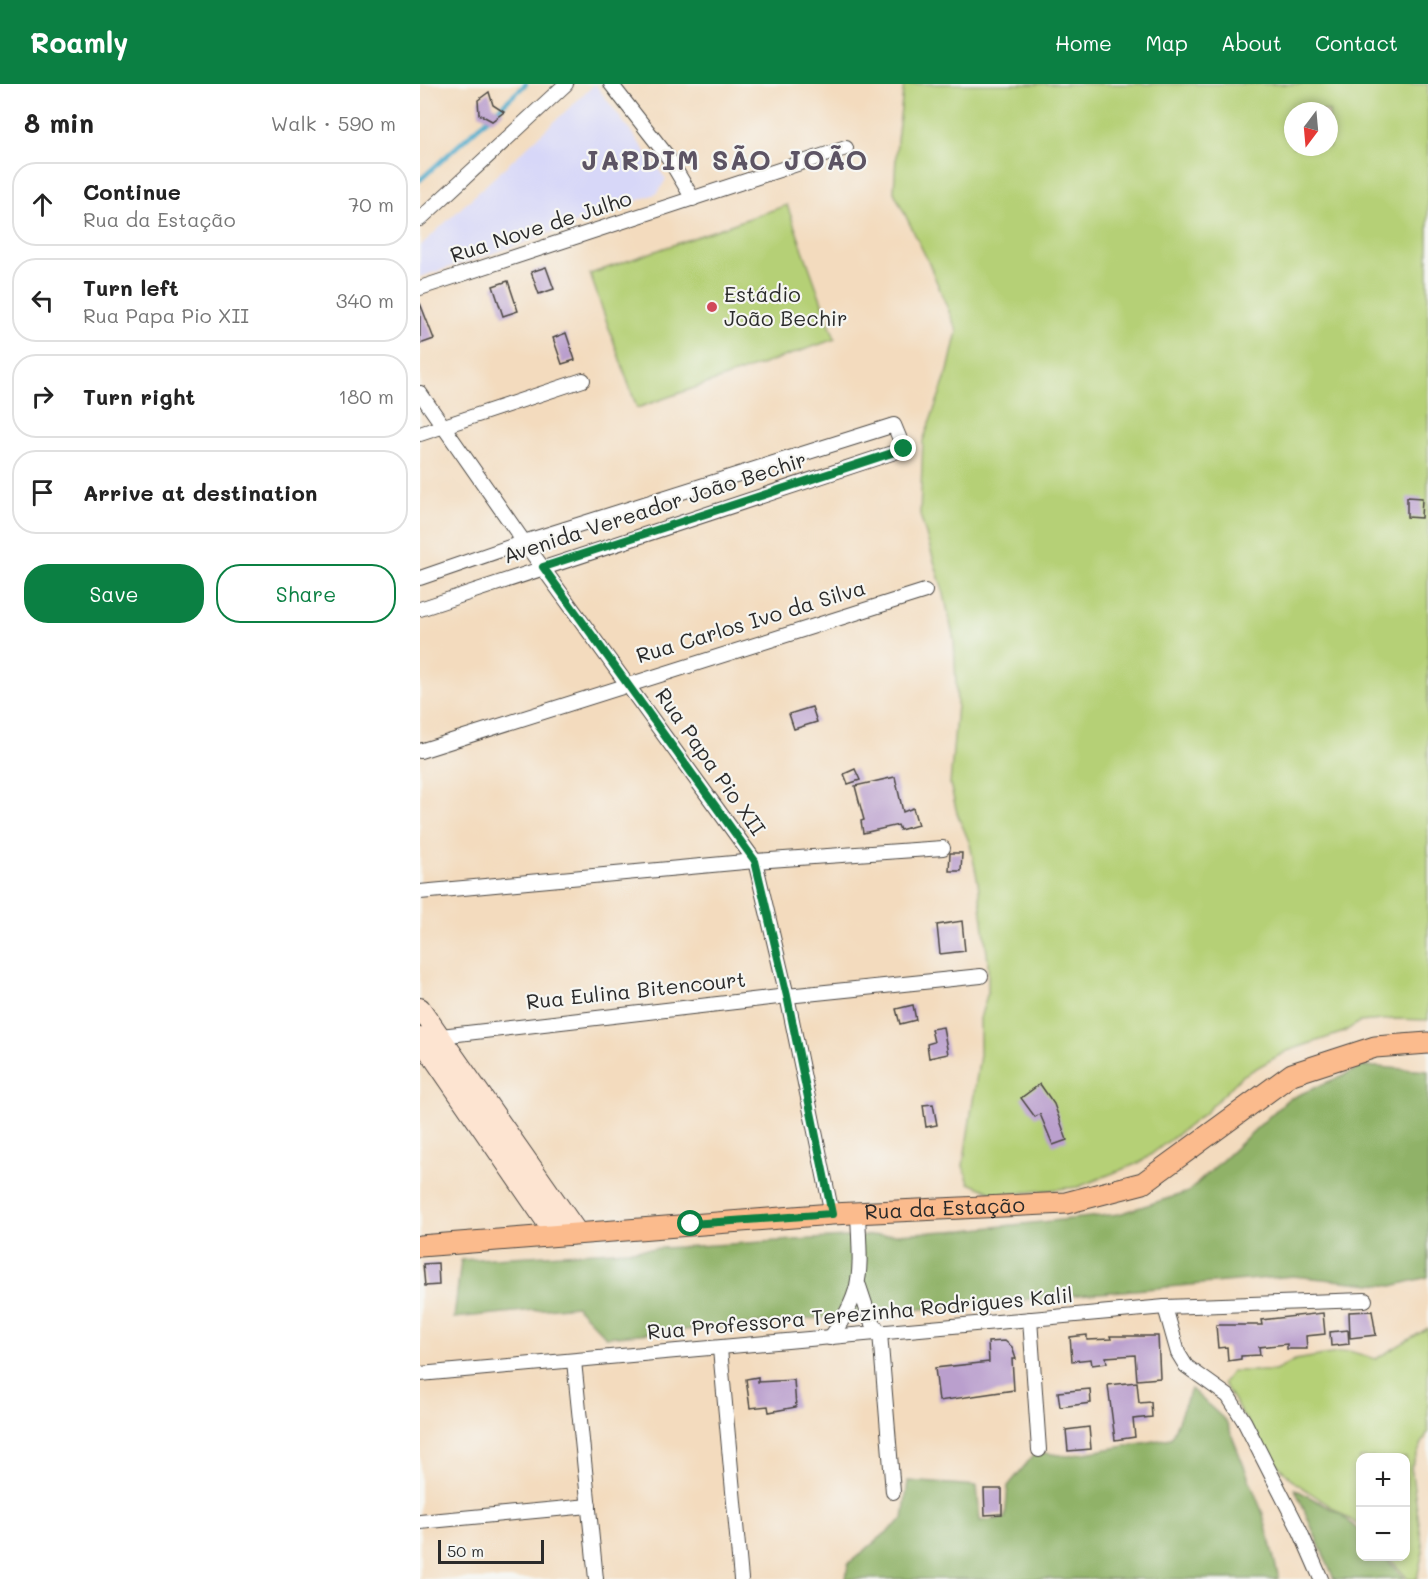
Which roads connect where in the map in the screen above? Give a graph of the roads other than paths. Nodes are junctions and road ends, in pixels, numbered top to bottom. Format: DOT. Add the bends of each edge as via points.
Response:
graph roads {
  1 [pos="566,84"];
  2 [pos="611,84"];
  3 [pos="846,148"];
  4 [pos="693,199"];
  5 [pos="420,219"];
  6 [pos="420,288"];
  7 [pos="583,380"];
  8 [pos="420,393"];
  9 [pos="444,426"];
  10 [pos="420,434"];
  11 [pos="524,542"];
  12 [pos="543,567"];
  13 [pos="420,578"];
  14 [pos="925,591"];
  15 [pos="420,609"];
  16 [pos="628,683"];
  17 [pos="420,751"];
  18 [pos="943,848"];
  19 [pos="755,861"];
  20 [pos="420,892"];
  21 [pos="981,976"];
  22 [pos="787,996"];
  23 [pos="420,1008"];
  24 [pos="427,1037"];
  25 [pos="1428,1043"];
  26 [pos="858,1213"];
  27 [pos="832,1214"];
  28 [pos="577,1232"];
  29 [pos="555,1234"];
  30 [pos="420,1246"];
  31 [pos="859,1286"];
  32 [pos="1365,1300"];
  33 [pos="1165,1307"];
  34 [pos="1030,1319"];
  35 [pos="880,1333"];
  36 [pos="830,1338"];
  37 [pos="720,1349"];
  38 [pos="574,1361"];
  39 [pos="420,1374"];
  40 [pos="1039,1450"];
  41 [pos="893,1492"];
  42 [pos="589,1506"];
  43 [pos="420,1522"];
  44 [pos="596,1579"];
  45 [pos="741,1579"];
  46 [pos="1321,1579"];
  1 -- 5 [label="street"];
  2 -- 4 [label="street" via="668,157"];
  3 -- 4 [label="street, Rua Nove de Julho"];
  4 -- 6 [label="street, Rua Nove de Julho"];
  7 -- 9 [label="street"];
  8 -- 9 [label="street, Rua Papa Pio XII"];
  9 -- 10 [label="street"];
  9 -- 11 [label="street, Rua Papa Pio XII"];
  11 -- 12 [label="street, Rua Papa Pio XII"];
  11 -- 12 [label="street, Avenida Vereador João Bechir" via="894,425 904,449"];
  11 -- 13 [label="street, Avenida Vereador João Bechir"];
  12 -- 15 [label="street, Avenida Vereador João Bechir"];
  12 -- 16 [label="street, Rua Papa Pio XII"];
  14 -- 16 [label="street, Rua Carlos Ivo da Silva"];
  16 -- 17 [label="street, Rua Carlos Ivo da Silva"];
  16 -- 19 [label="street, Rua Papa Pio XII"];
  18 -- 19 [label="street"];
  19 -- 20 [label="street"];
  19 -- 22 [label="street, Rua Papa Pio XII"];
  21 -- 22 [label="street, Rua Eulina Bitencourt"];
  22 -- 24 [label="street, Rua Eulina Bitencourt"];
  22 -- 27 [label="street, Rua Papa Pio XII"];
  23 -- 24 [label="street"];
  24 -- 28 [label="street"];
  24 -- 29 [label="street"];
  25 -- 26 [label="main road, Rua da Estação" via="1375,1047 1292,1074 1143,1183 1066,1203"];
  26 -- 27 [label="main road, Rua da Estação"];
  26 -- 31 [label="street"];
  27 -- 28 [label="main road, Rua da Estação"];
  28 -- 29 [label="main road, Rua da Estação"];
  29 -- 30 [label="main road, Rua da Estação"];
  31 -- 35 [label="street" via="870,1319"];
  31 -- 36 [label="street" via="848,1314"];
  32 -- 33 [label="street, Rua Professora Terezinha Rodrigues Kalil"];
  33 -- 34 [label="street, Rua Professora Terezinha Rodrigues Kalil"];
  33 -- 46 [label="street" via="1185,1366 1228,1396 1244,1421"];
  34 -- 35 [label="street, Rua Professora Terezinha Rodrigues Kalil"];
  34 -- 40 [label="street"];
  35 -- 36 [label="street, Rua Professora Terezinha Rodrigues Kalil"];
  35 -- 41 [label="street"];
  36 -- 37 [label="street, Rua Professora Terezinha Rodrigues Kalil"];
  37 -- 38 [label="street, Rua Professora Terezinha Rodrigues Kalil"];
  37 -- 45 [label="street"];
  38 -- 39 [label="street, Rua Professora Terezinha Rodrigues Kalil"];
  38 -- 42 [label="street"];
  42 -- 43 [label="street"];
  42 -- 44 [label="street"];
}
